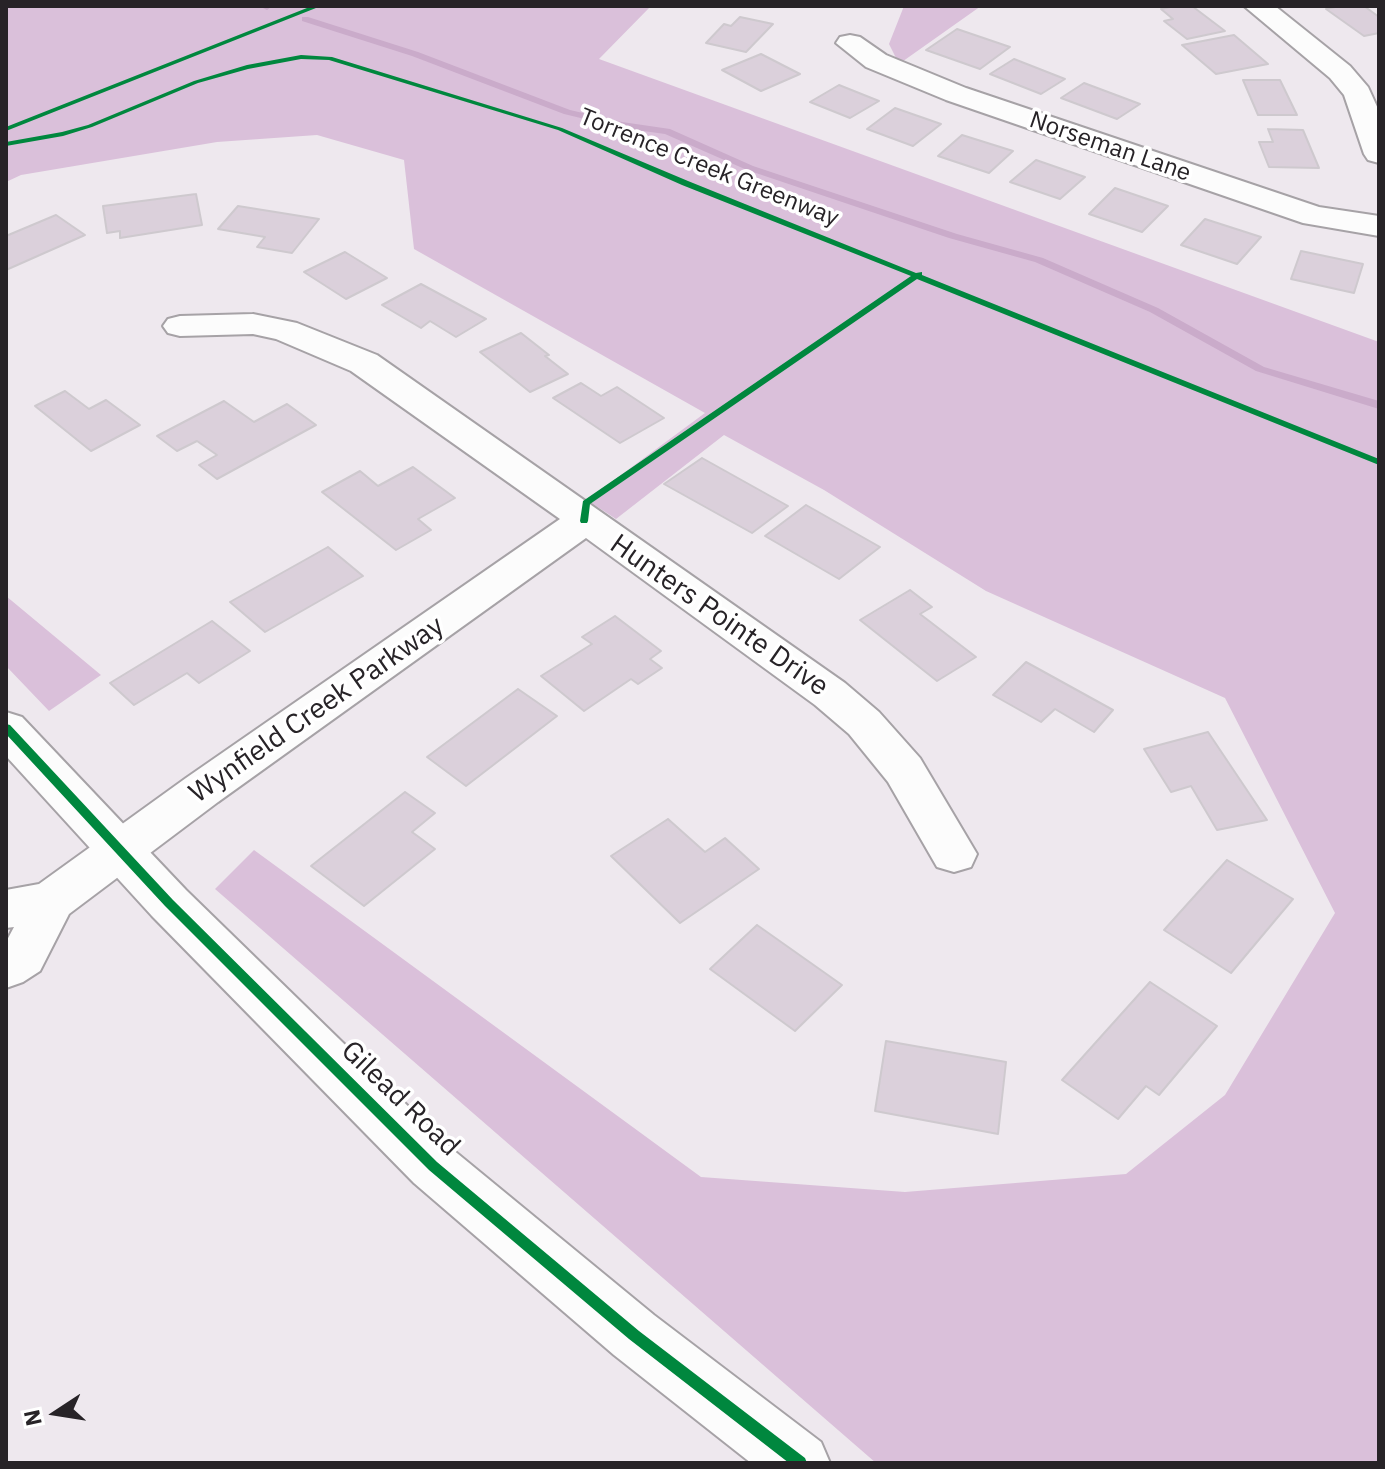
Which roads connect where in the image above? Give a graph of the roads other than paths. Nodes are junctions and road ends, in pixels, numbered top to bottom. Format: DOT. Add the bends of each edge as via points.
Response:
graph roads {
  1 [pos="1258,6"];
  2 [pos="850,43"];
  3 [pos="1379,154"];
  4 [pos="1379,226"];
  5 [pos="180,326"];
  6 [pos="584,521"];
  7 [pos="6,728"];
  8 [pos="120,852"];
  9 [pos="954,854"];
  10 [pos="28,905"];
  11 [pos="6,968"];
  12 [pos="800,1463"];
  1 -- 3 [label="street" via="1340,72 1358,93"];
  2 -- 4 [label="street, Norseman Lane" via="876,61 971,100 1314,216"];
  5 -- 6 [label="street, Hunters Pointe Drive" via="253,324 285,330 364,363"];
  6 -- 8 [label="street, Wynfield Creek Parkway"];
  6 -- 9 [label="street, Hunters Pointe Drive" via="864,723 904,770"];
  7 -- 8 [label="street, Gilead Road"];
  8 -- 10 [label="street, Wynfield Creek Parkway"];
  8 -- 12 [label="street, Gilead Road" via="433,1166 634,1335"];
  10 -- 11 [label="street, Wynfield Creek Parkway" via="23,957"];
}
